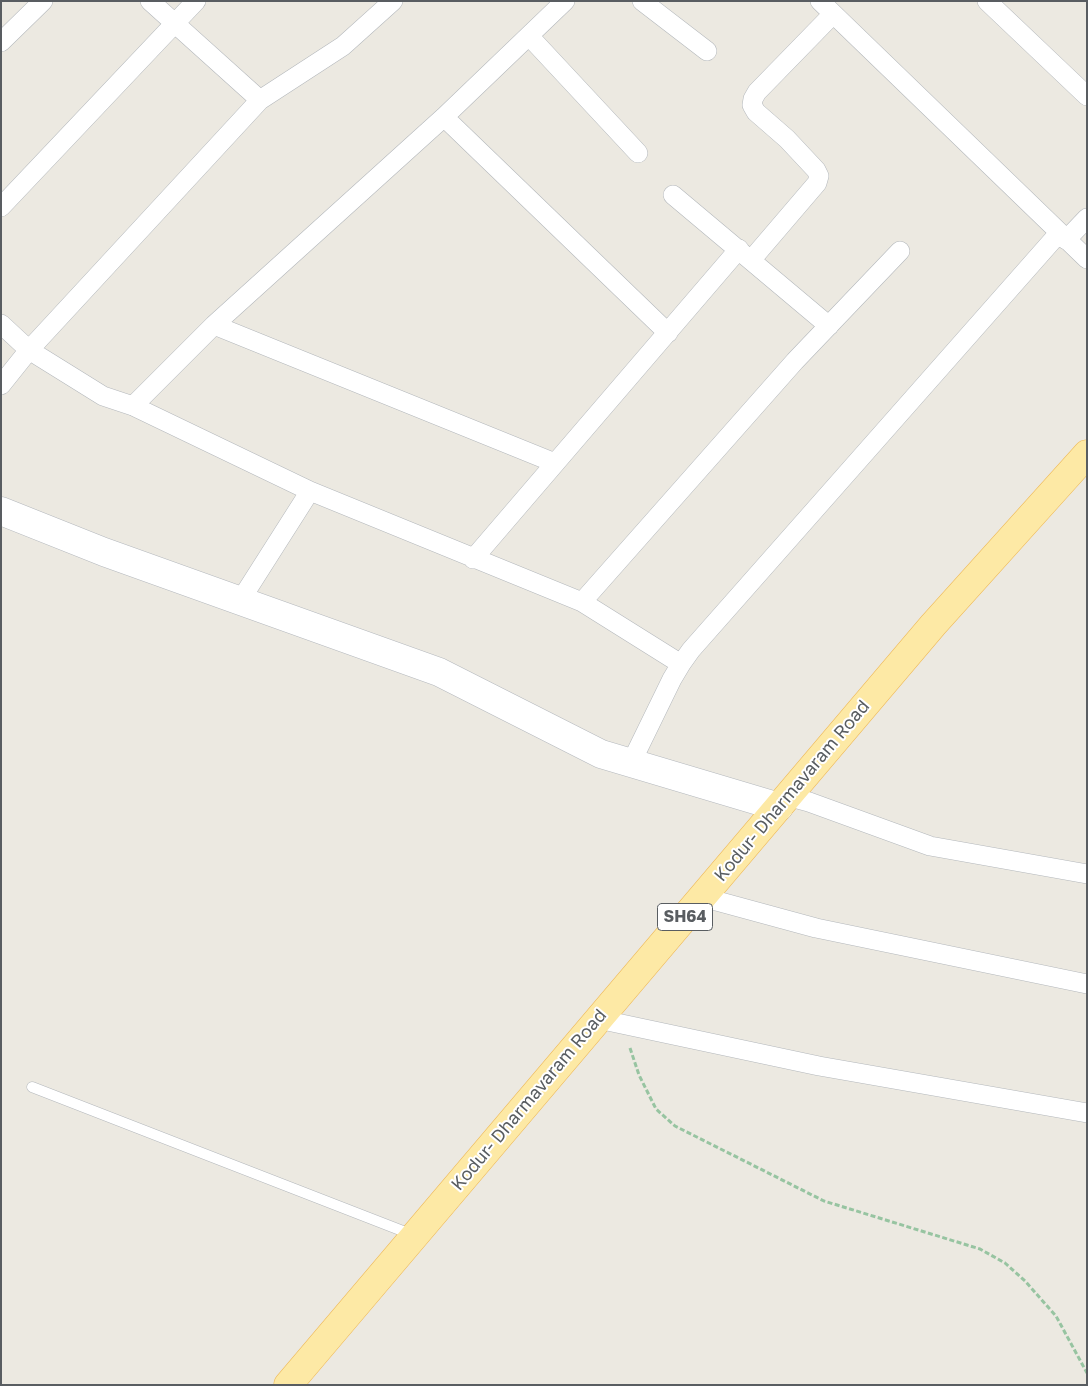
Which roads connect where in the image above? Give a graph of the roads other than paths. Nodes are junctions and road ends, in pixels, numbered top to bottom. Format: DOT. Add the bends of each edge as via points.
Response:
graph roads {
  1 [pos="43,1"];
  2 [pos="150,1"];
  3 [pos="196,1"];
  4 [pos="393,1"];
  5 [pos="565,1"];
  6 [pos="642,1"];
  7 [pos="987,1"];
  8 [pos="826,8"];
  9 [pos="175,24"];
  10 [pos="529,36"];
  11 [pos="1,42"];
  12 [pos="707,51"];
  13 [pos="1087,96"];
  14 [pos="260,100"];
  15 [pos="444,117"];
  16 [pos="638,153"];
  17 [pos="673,195"];
  18 [pos="1,207"];
  19 [pos="1087,218"];
  20 [pos="1062,236"];
  21 [pos="900,252"];
  22 [pos="745,254"];
  23 [pos="1087,259"];
  24 [pos="1,324"];
  25 [pos="214,325"];
  26 [pos="829,326"];
  27 [pos="668,333"];
  28 [pos="30,350"];
  29 [pos="1,385"];
  30 [pos="133,406"];
  31 [pos="1087,454"];
  32 [pos="555,463"];
  33 [pos="310,491"];
  34 [pos="1,511"];
  35 [pos="473,558"];
  36 [pos="240,601"];
  37 [pos="582,602"];
  38 [pos="681,664"];
  39 [pos="631,763"];
  40 [pos="783,802"];
  41 [pos="1087,874"];
  42 [pos="702,897"];
  43 [pos="1087,984"];
  44 [pos="610,1021"];
  45 [pos="32,1087"];
  46 [pos="1087,1114"];
  47 [pos="414,1235"];
  48 [pos="288,1385"];
  1 -- 11 [label="street"];
  2 -- 9 [label="street"];
  3 -- 9 [label="street"];
  4 -- 14 [label="street" via="343,46"];
  5 -- 10 [label="street"];
  6 -- 12 [label="street"];
  7 -- 13 [label="street"];
  8 -- 20 [label="street"];
  8 -- 22 [label="street" via="757,92 752,105 816,170 819,176 817,183"];
  9 -- 14 [label="street"];
  9 -- 18 [label="street"];
  10 -- 15 [label="street"];
  10 -- 16 [label="street"];
  14 -- 28 [label="street"];
  15 -- 25 [label="street"];
  15 -- 27 [label="street"];
  17 -- 22 [label="street"];
  19 -- 20 [label="street"];
  20 -- 23 [label="street"];
  20 -- 38 [label="street" via="760,570"];
  21 -- 26 [label="street"];
  22 -- 26 [label="street"];
  22 -- 27 [label="street"];
  24 -- 28 [label="street"];
  25 -- 30 [label="street"];
  25 -- 32 [label="street"];
  26 -- 37 [label="street"];
  27 -- 32 [label="street"];
  28 -- 29 [label="street"];
  28 -- 30 [label="street" via="102,396"];
  30 -- 33 [label="street"];
  31 -- 40 [label="main road, Kodur- Dharmavaram Road / SH64" via="933,625"];
  32 -- 35 [label="street"];
  33 -- 35 [label="street"];
  33 -- 36 [label="street"];
  34 -- 36 [label="street"];
  35 -- 37 [label="street"];
  36 -- 39 [label="street" via="439,672 601,754"];
  37 -- 38 [label="street"];
  38 -- 39 [label="street"];
  39 -- 40 [label="street"];
  40 -- 41 [label="street" via="809,802 930,846"];
  40 -- 42 [label="main road, Kodur- Dharmavaram Road / SH64"];
  42 -- 43 [label="street" via="816,928"];
  42 -- 44 [label="main road, Kodur- Dharmavaram Road / SH64"];
  44 -- 46 [label="street" via="819,1066"];
  44 -- 47 [label="main road, Kodur- Dharmavaram Road / SH64"];
  45 -- 47 [label="lane"];
  47 -- 48 [label="main road, Kodur- Dharmavaram Road / SH64"];
}
